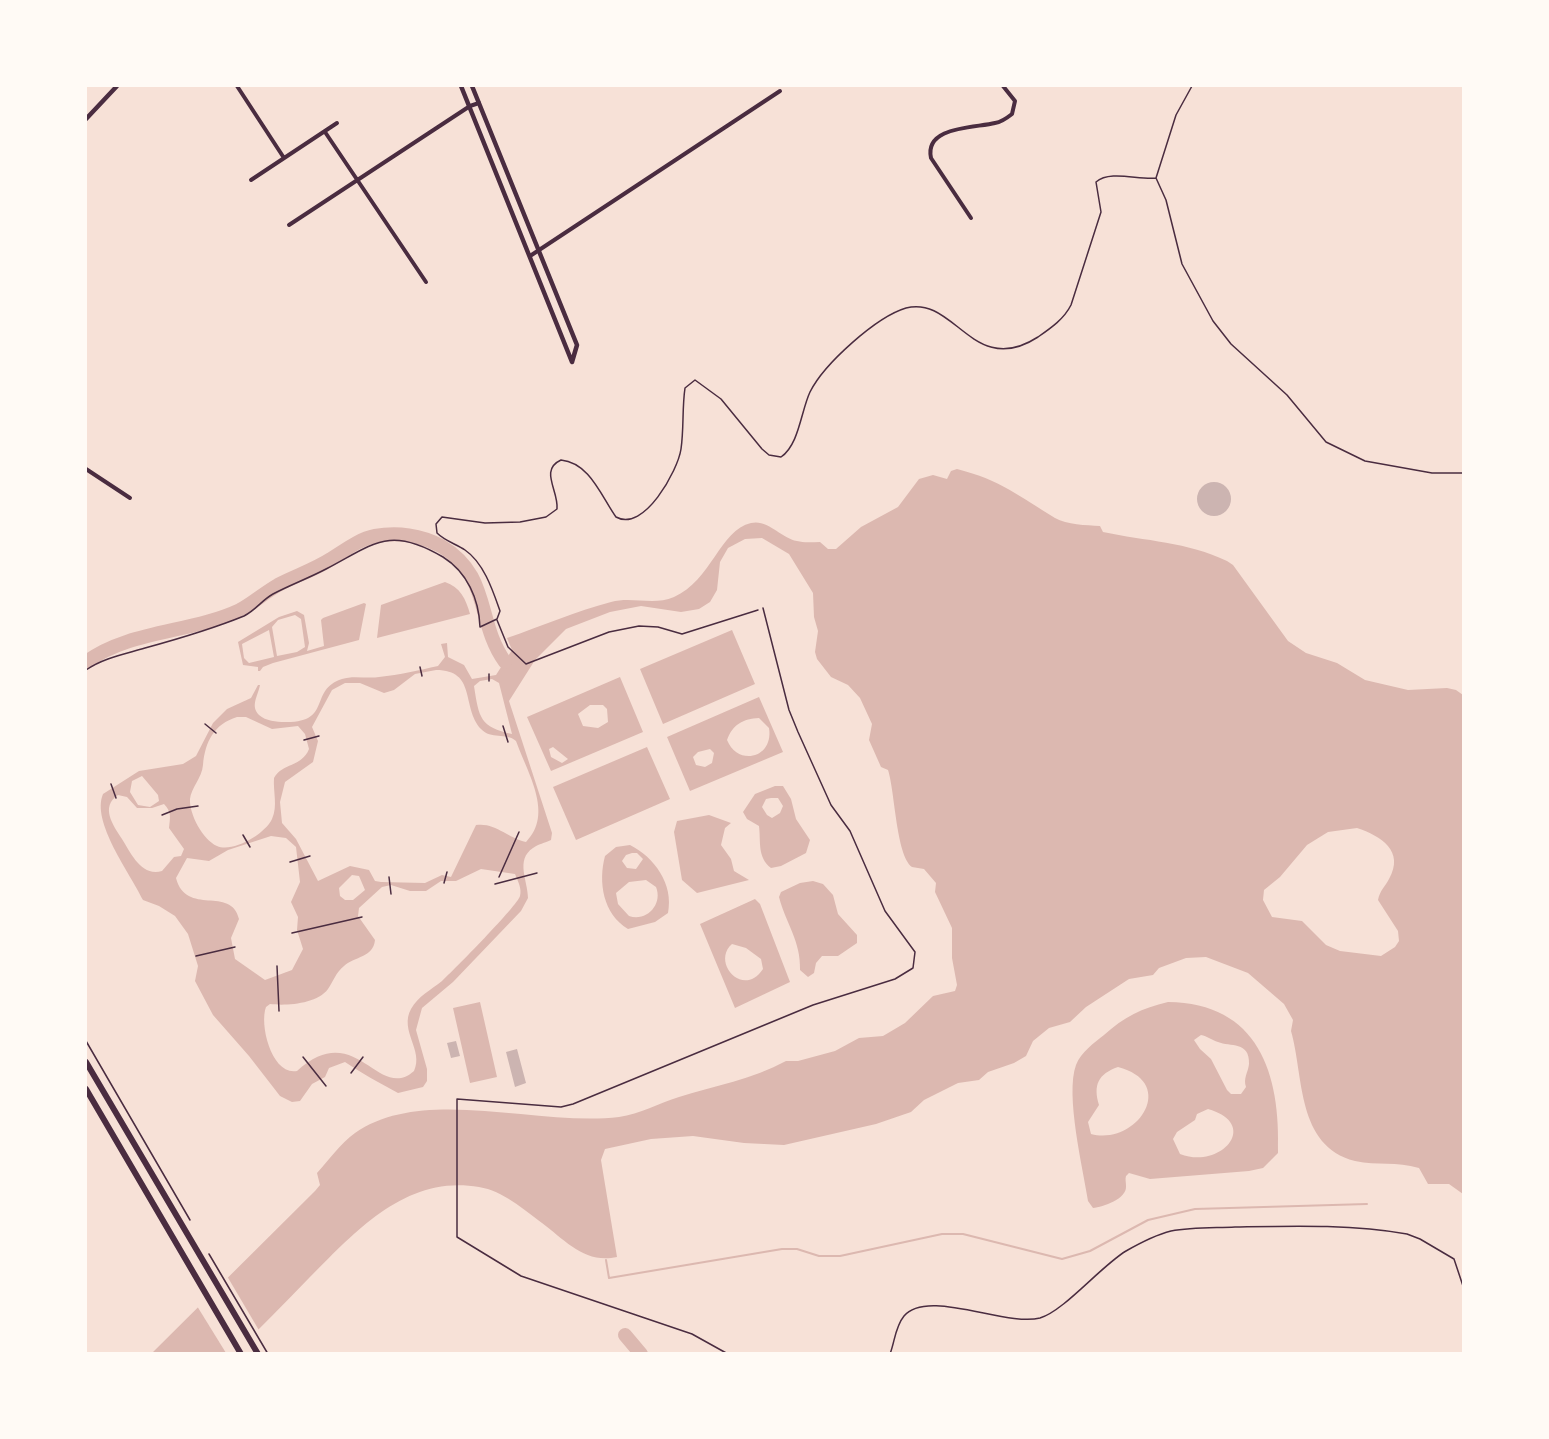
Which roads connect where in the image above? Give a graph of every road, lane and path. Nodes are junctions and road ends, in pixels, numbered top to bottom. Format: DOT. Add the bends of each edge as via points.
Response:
graph roads {
  1 [pos="117,86"];
  2 [pos="237,86"];
  3 [pos="461,86"];
  4 [pos="472,86"];
  5 [pos="1003,86"];
  6 [pos="1192,86"];
  7 [pos="780,91"];
  8 [pos="479,103"];
  9 [pos="470,106"];
  10 [pos="86,119"];
  11 [pos="337,123"];
  12 [pos="325,132"];
  13 [pos="284,158"];
  14 [pos="1156,178"];
  15 [pos="357,179"];
  16 [pos="251,180"];
  17 [pos="972,218"];
  18 [pos="288,225"];
  19 [pos="538,250"];
  20 [pos="530,256"];
  21 [pos="426,282"];
  22 [pos="86,469"];
  23 [pos="1464,473"];
  24 [pos="130,498"];
  25 [pos="763,608"];
  26 [pos="497,619"];
  27 [pos="420,667"];
  28 [pos="86,670"];
  29 [pos="489,674"];
  30 [pos="422,676"];
  31 [pos="489,681"];
  32 [pos="205,724"];
  33 [pos="503,726"];
  34 [pos="216,733"];
  35 [pos="319,736"];
  36 [pos="304,740"];
  37 [pos="508,742"];
  38 [pos="111,784"];
  39 [pos="116,798"];
  40 [pos="198,806"];
  41 [pos="162,815"];
  42 [pos="519,832"];
  43 [pos="243,835"];
  44 [pos="250,847"];
  45 [pos="310,856"];
  46 [pos="290,862"];
  47 [pos="447,872"];
  48 [pos="537,873"];
  49 [pos="389,877"];
  50 [pos="499,877"];
  51 [pos="444,883"];
  52 [pos="495,884"];
  53 [pos="391,894"];
  54 [pos="362,917"];
  55 [pos="292,933"];
  56 [pos="236,946"];
  57 [pos="196,956"];
  58 [pos="277,966"];
  59 [pos="279,1011"];
  60 [pos="86,1041"];
  61 [pos="303,1057"];
  62 [pos="363,1057"];
  63 [pos="86,1062"];
  64 [pos="351,1073"];
  65 [pos="326,1086"];
  66 [pos="86,1089"];
  67 [pos="190,1220"];
  68 [pos="209,1254"];
  69 [pos="1464,1289"];
  70 [pos="241,1353"];
  71 [pos="258,1353"];
  72 [pos="268,1353"];
  73 [pos="728,1353"];
  74 [pos="890,1353"];
  1 -- 10 [label="street"];
  2 -- 13 [label="street"];
  3 -- 9 [label="street"];
  4 -- 8 [label="street"];
  5 -- 17 [label="street" via="1015,100 1012,114 997,123 943,134 929,150"];
  6 -- 14 [label="path" via="1176,115"];
  7 -- 19 [label="street"];
  8 -- 9 [label="street"];
  8 -- 19 [label="street"];
  9 -- 15 [label="street"];
  9 -- 20 [label="street"];
  11 -- 12 [label="street"];
  12 -- 13 [label="street"];
  12 -- 15 [label="street"];
  13 -- 16 [label="street"];
  14 -- 23 [label="path" via="1166,200 1182,264 1213,321 1230,344 1287,394 1326,442 1365,461 1432,473"];
  14 -- 26 [label="path" via="1110,177 1096,182 1101,212 1071,305 1064,317 1029,342 989,347 929,307 906,308 882,320 832,363 811,389 790,449 781,457 762,449 721,399 694,380 685,388 679,458 650,508 639,516 616,517 588,475 571,462 561,460 550,469 557,509 546,518 502,523 448,517 438,520 437,533 467,551 481,568 500,611"];
  15 -- 18 [label="street"];
  15 -- 21 [label="street"];
  19 -- 20 [label="street"];
  19 -- 20 [label="street" via="577,345 572,362"];
  22 -- 24 [label="street"];
  25 -- 26 [label="path" via="682,634 639,626 609,632 526,664 508,647"];
  25 -- 73 [label="lane" via="789,710 828,800 850,831 885,911 915,952 913,968 895,979 813,1005 573,1104 561,1107 457,1099 457,1237 521,1276 692,1334"];
  26 -- 28 [label="path" via="480,627 466,579 457,567 418,545 383,541 361,548 273,594 243,616 106,659"];
  27 -- 30 [label="path"];
  29 -- 31 [label="path"];
  32 -- 34 [label="path"];
  33 -- 37 [label="path"];
  35 -- 36 [label="path"];
  38 -- 39 [label="path"];
  40 -- 41 [label="path"];
  42 -- 50 [label="path"];
  43 -- 44 [label="path"];
  45 -- 46 [label="path"];
  47 -- 51 [label="path"];
  48 -- 52 [label="path"];
  49 -- 53 [label="path"];
  54 -- 55 [label="path"];
  56 -- 57 [label="path"];
  58 -- 59 [label="path"];
  60 -- 67 [label="path"];
  61 -- 65 [label="path"];
  62 -- 64 [label="path"];
  63 -- 71 [label="main road"];
  66 -- 70 [label="main road"];
  68 -- 72 [label="path"];
  69 -- 74 [label="lane" via="1454,1258 1407,1234 1304,1226 1189,1229 1150,1238 1125,1252 1101,1268 1063,1304 1040,1318 1013,1319 932,1305 911,1309 898,1325"];
}
